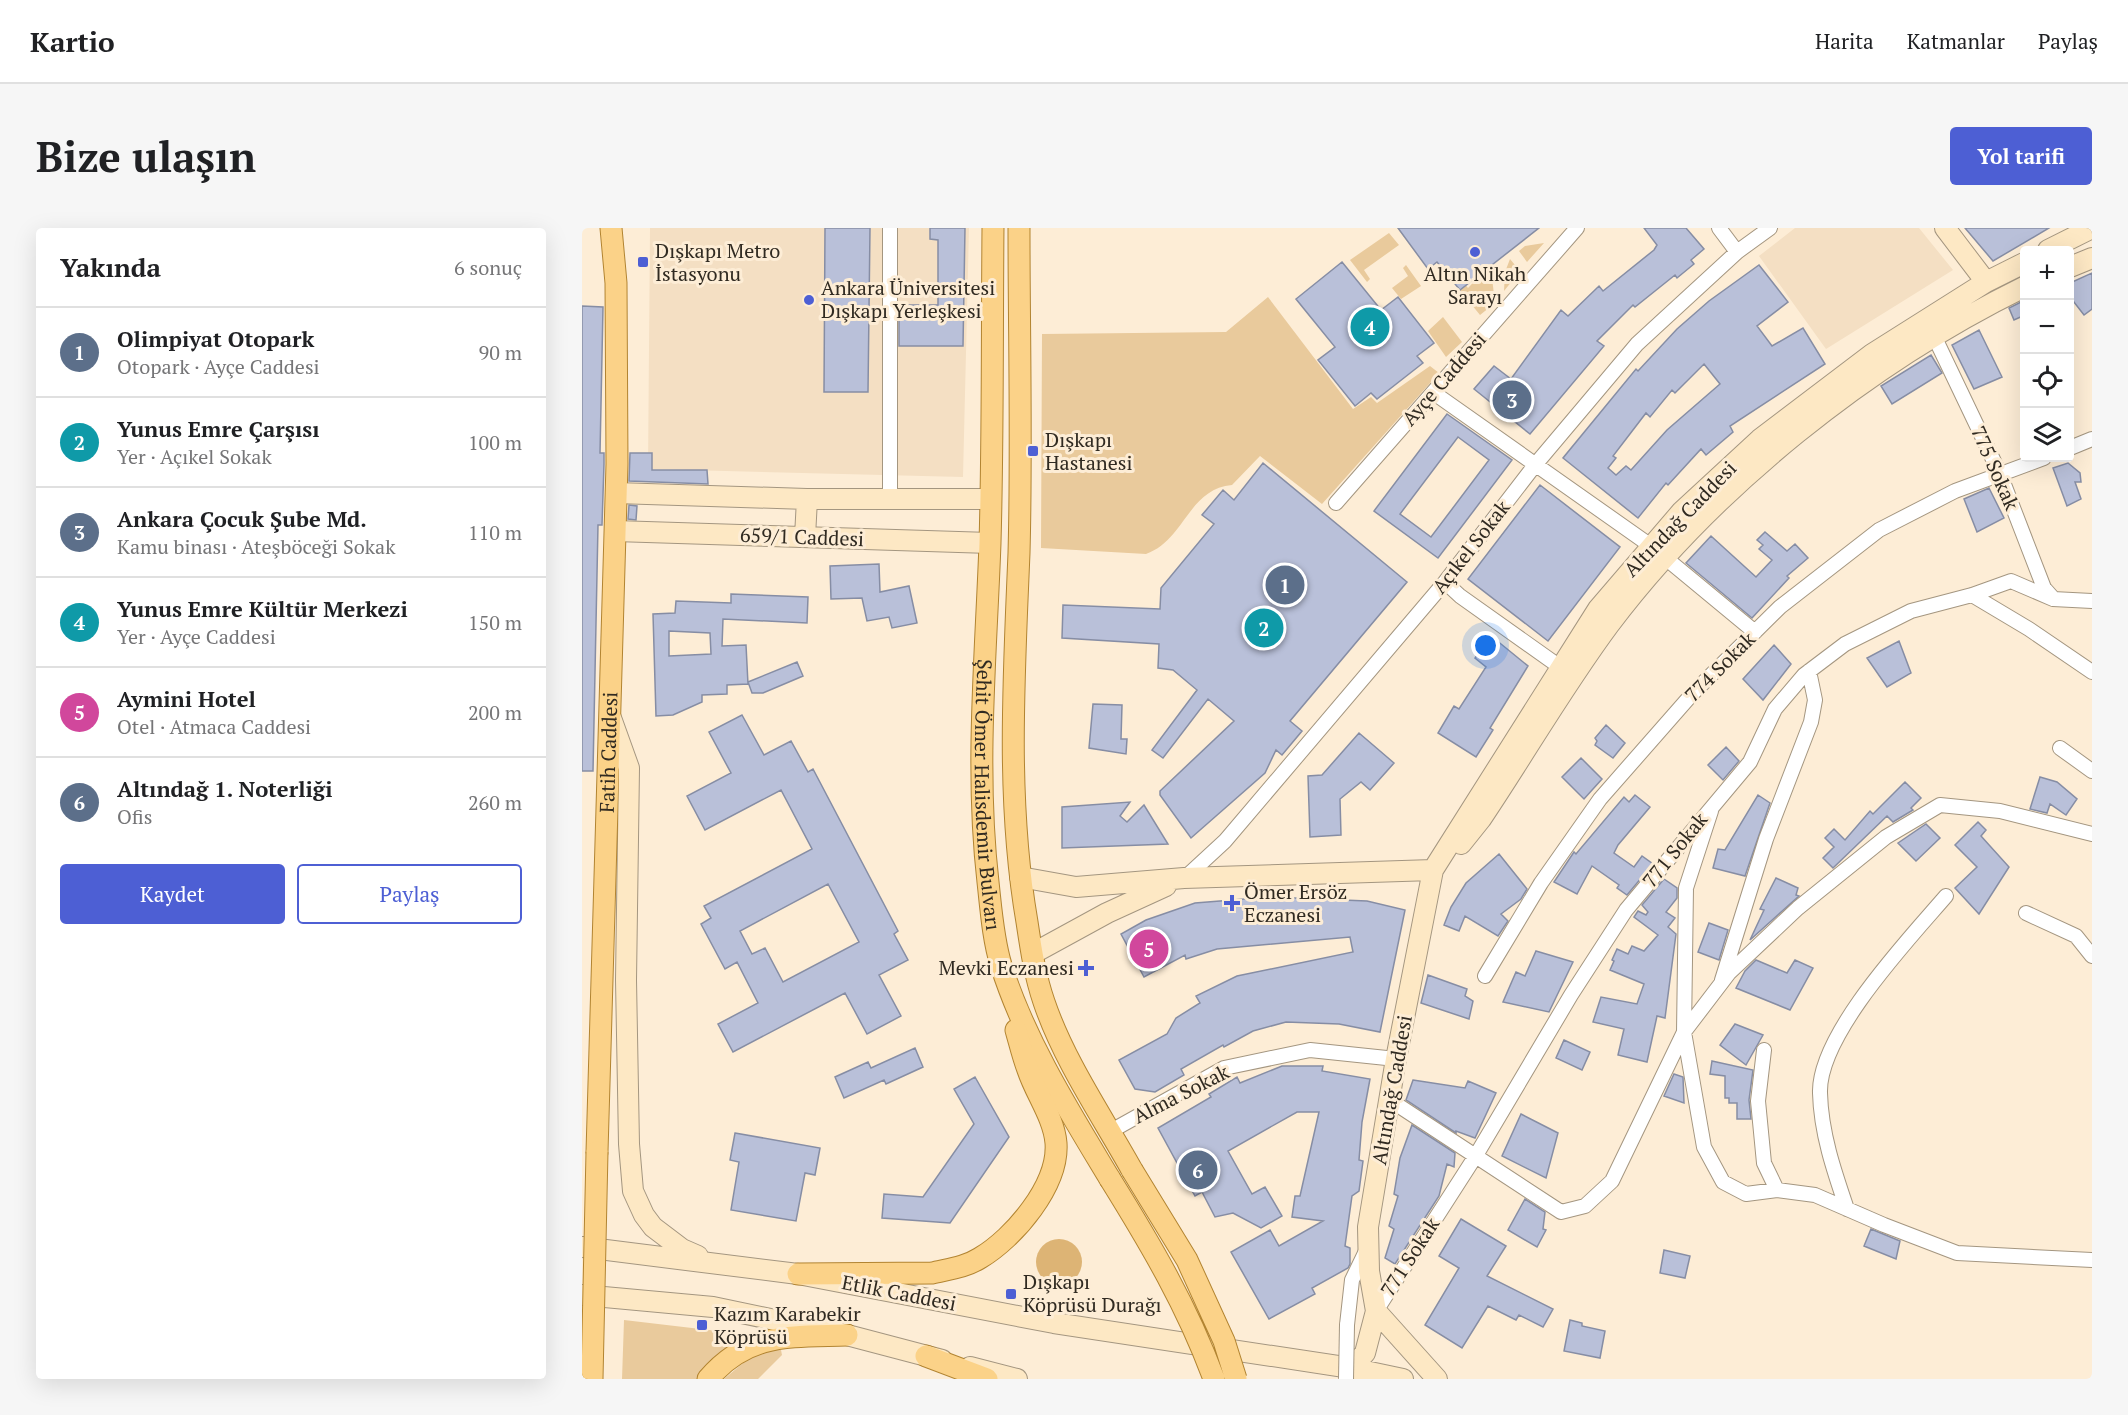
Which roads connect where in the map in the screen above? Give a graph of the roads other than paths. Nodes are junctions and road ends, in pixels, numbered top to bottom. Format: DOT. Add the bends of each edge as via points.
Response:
graph roads {
  1 [pos="611,228"];
  2 [pos="890,228"];
  3 [pos="993,228"];
  4 [pos="1019,228"];
  5 [pos="1576,228"];
  6 [pos="1719,228"];
  7 [pos="1770,228"];
  8 [pos="1945,228"];
  9 [pos="2092,228"];
  10 [pos="2056,246"];
  11 [pos="1737,252"];
  12 [pos="2092,258"];
  13 [pos="2020,265"];
  14 [pos="2074,265"];
  15 [pos="1986,282"];
  16 [pos="2020,289"];
  17 [pos="1935,338"];
  18 [pos="1434,393"];
  19 [pos="2092,439"];
  20 [pos="2074,446"];
  21 [pos="2033,462"];
  22 [pos="1535,465"];
  23 [pos="2000,474"];
  24 [pos="616,493"];
  25 [pos="890,498"];
  26 [pos="807,499"];
  27 [pos="990,499"];
  28 [pos="1336,503"];
  29 [pos="615,531"];
  30 [pos="805,537"];
  31 [pos="990,543"];
  32 [pos="1658,552"];
  33 [pos="1444,582"];
  34 [pos="1972,596"];
  35 [pos="2053,599"];
  36 [pos="2092,601"];
  37 [pos="1755,632"];
  38 [pos="1560,667"];
  39 [pos="1809,671"];
  40 [pos="2092,672"];
  41 [pos="610,718"];
  42 [pos="2060,748"];
  43 [pos="2092,771"];
  44 [pos="1714,802"];
  45 [pos="2092,834"];
  46 [pos="1433,870"];
  47 [pos="1020,877"];
  48 [pos="1184,878"];
  49 [pos="1946,896"];
  50 [pos="2026,913"];
  51 [pos="1032,954"];
  52 [pos="2092,956"];
  53 [pos="1000,963"];
  54 [pos="1485,976"];
  55 [pos="1720,985"];
  56 [pos="1684,1032"];
  57 [pos="1764,1050"];
  58 [pos="1396,1059"];
  59 [pos="1390,1100"];
  60 [pos="1111,1131"];
  61 [pos="1474,1157"];
  62 [pos="1777,1190"];
  63 [pos="1847,1209"];
  64 [pos="582,1247"];
  65 [pos="1367,1247"];
  66 [pos="2092,1260"];
  67 [pos="714,1263"];
  68 [pos="798,1274"];
  69 [pos="582,1295"];
  70 [pos="1376,1311"];
  71 [pos="847,1335"];
  72 [pos="926,1356"];
  73 [pos="1349,1374"];
  74 [pos="592,1379"];
  75 [pos="708,1379"];
  76 [pos="987,1379"];
  77 [pos="1017,1379"];
  78 [pos="1214,1379"];
  79 [pos="1236,1379"];
  80 [pos="1403,1379"];
  81 [pos="1437,1379"];
  1 -- 24 [label="main road, Fatih Caddesi" via="616,283"];
  2 -- 25 [label="street"];
  3 -- 27 [label="main road, Şehit Ömer Halisdemir Bulvarı"];
  4 -- 47 [label="main road, Şehit Ömer Halisdemir Bulvarı" via="1019,550 1013,712"];
  5 -- 18 [label="street, Ayçe Caddesi"];
  6 -- 11 [label="street"];
  7 -- 11 [label="street, Açıkel Sokak"];
  8 -- 15 [label="main road"];
  9 -- 10 [label="main road"];
  11 -- 22 [label="street, Açıkel Sokak" via="1637,345"];
  12 -- 14 [label="main road"];
  13 -- 15 [label="main road, Altındağ Caddesi"];
  15 -- 32 [label="main road, Altındağ Caddesi" via="1872,354 1810,399 1720,474"];
  16 -- 17 [label="main road, Altındağ Caddesi"];
  17 -- 23 [label="street, 775 Sokak"];
  17 -- 32 [label="main road, Altındağ Caddesi" via="1851,392 1758,465"];
  18 -- 22 [label="street"];
  18 -- 28 [label="street, Ayçe Caddesi"];
  19 -- 20 [label="street"];
  21 -- 23 [label="street, 774 Sokak"];
  22 -- 32 [label="street"];
  22 -- 33 [label="street, Açıkel Sokak"];
  23 -- 35 [label="street, 775 Sokak" via="2044,588"];
  23 -- 37 [label="street, 774 Sokak" via="1955,491 1879,530 1780,606"];
  24 -- 26 [label="main road, 659/1 Caddesi"];
  24 -- 29 [label="main road, Fatih Caddesi"];
  25 -- 26 [label="main road, 659/1 Caddesi"];
  25 -- 27 [label="main road, 659/1 Caddesi"];
  26 -- 30 [label="main road"];
  27 -- 31 [label="main road, Şehit Ömer Halisdemir Bulvarı"];
  29 -- 30 [label="main road, 659/1 Caddesi"];
  29 -- 41 [label="main road, Fatih Caddesi"];
  30 -- 31 [label="main road, 659/1 Caddesi"];
  31 -- 53 [label="main road, Şehit Ömer Halisdemir Bulvarı" via="981,776 983,839"];
  32 -- 37 [label="street"];
  32 -- 38 [label="main road, Altındağ Caddesi" via="1598,609"];
  32 -- 46 [label="main road, Altındağ Caddesi" via="1476,826"];
  33 -- 38 [label="street"];
  33 -- 48 [label="street, Açıkel Sokak" via="1225,841"];
  34 -- 35 [label="street, 771 Sokak" via="2012,581"];
  34 -- 39 [label="street, 771 Sokak" via="1911,610 1845,644"];
  34 -- 40 [label="street"];
  35 -- 36 [label="street"];
  37 -- 54 [label="street, 774 Sokak" via="1693,693 1600,799 1541,883"];
  38 -- 46 [label="main road, Altındağ Caddesi"];
  39 -- 44 [label="street, 771 Sokak" via="1775,709 1750,762"];
  39 -- 55 [label="street" via="1815,700 1811,722 1766,839"];
  41 -- 67 [label="main road" via="629,768 626,980 633,1191 653,1227 682,1249"];
  41 -- 74 [label="main road, Fatih Caddesi, bridge"];
  42 -- 43 [label="street"];
  44 -- 56 [label="street" via="1686,888"];
  44 -- 61 [label="street, 771 Sokak" via="1626,910"];
  45 -- 55 [label="street" via="2000,810 1940,805 1886,837 1807,901"];
  46 -- 48 [label="main road"];
  46 -- 58 [label="main road, Altındağ Caddesi"];
  47 -- 48 [label="main road" via="1076,887"];
  47 -- 51 [label="main road, Şehit Ömer Halisdemir Bulvarı"];
  48 -- 51 [label="main road" via="1107,913"];
  49 -- 63 [label="street" via="1882,971 1825,1061 1820,1092 1828,1153"];
  50 -- 52 [label="street" via="2076,936"];
  51 -- 60 [label="main road, Şehit Ömer Halisdemir Bulvarı" via="1044,1003 1058,1035"];
  53 -- 68 [label="main road" via="1028,1070 1056,1143 1051,1173 1034,1207 995,1247 968,1264 932,1272"];
  53 -- 78 [label="main road, Şehit Ömer Halisdemir Bulvarı, bridge" via="1041,1060 1161,1262 1196,1330"];
  55 -- 56 [label="street"];
  56 -- 61 [label="street" via="1612,1181 1585,1206 1562,1212"];
  56 -- 62 [label="street" via="1704,1147 1724,1182 1746,1194"];
  57 -- 62 [label="street" via="1759,1111 1764,1163"];
  58 -- 59 [label="main road, Altındağ Caddesi"];
  58 -- 60 [label="street, Alma Sokak" via="1310,1050 1224,1068"];
  59 -- 61 [label="street"];
  59 -- 65 [label="main road, Altındağ Caddesi"];
  60 -- 79 [label="main road, Şehit Ömer Halisdemir Bulvarı, bridge" via="1187,1260 1224,1341"];
  61 -- 70 [label="street, 771 Sokak"];
  62 -- 63 [label="street" via="1815,1195"];
  63 -- 66 [label="street" via="1958,1253"];
  64 -- 67 [label="main road, Etlik Caddesi"];
  65 -- 70 [label="main road, Altındağ Caddesi"];
  65 -- 73 [label="street, bridge" via="1352,1281 1347,1325"];
  67 -- 68 [label="main road, Etlik Caddesi"];
  68 -- 73 [label="main road, Etlik Caddesi"];
  69 -- 71 [label="main road" via="713,1307"];
  70 -- 73 [label="main road, Altındağ Caddesi" via="1365,1353"];
  70 -- 81 [label="main road"];
  71 -- 72 [label="main road"];
  71 -- 75 [label="main road" via="779,1337 754,1343 722,1363"];
  72 -- 76 [label="main road"];
  72 -- 77 [label="main road"];
  73 -- 80 [label="main road, Etlik Caddesi"];
}
